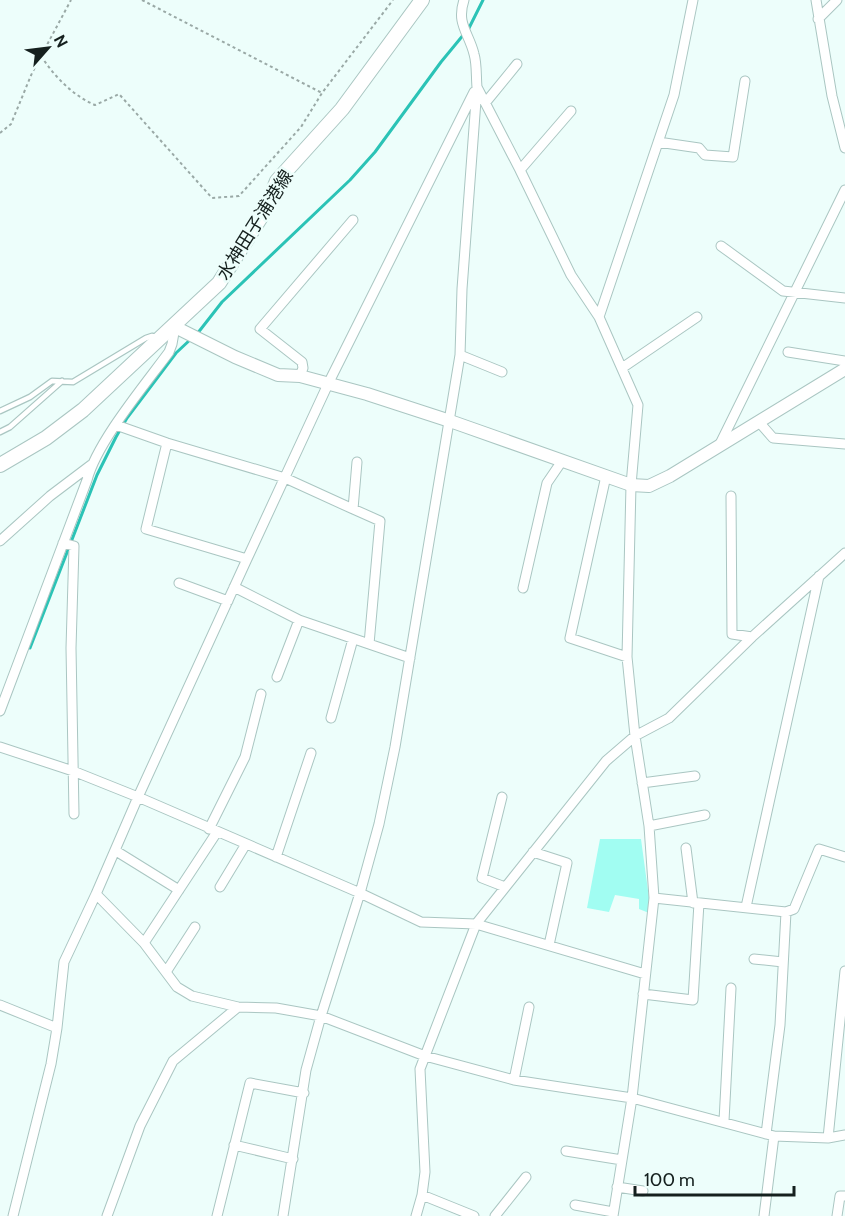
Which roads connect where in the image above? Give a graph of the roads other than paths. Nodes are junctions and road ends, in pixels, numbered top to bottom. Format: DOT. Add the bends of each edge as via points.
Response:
graph roads {
  1 [pos="422,0"];
  2 [pos="464,0"];
  3 [pos="693,0"];
  4 [pos="816,0"];
  5 [pos="837,0"];
  6 [pos="818,19"];
  7 [pos="517,64"];
  8 [pos="745,81"];
  9 [pos="477,87"];
  10 [pos="486,102"];
  11 [pos="571,111"];
  12 [pos="658,142"];
  13 [pos="845,148"];
  14 [pos="520,170"];
  15 [pos="845,190"];
  16 [pos="353,220"];
  17 [pos="721,246"];
  18 [pos="795,292"];
  19 [pos="845,298"];
  20 [pos="599,317"];
  21 [pos="697,317"];
  22 [pos="175,327"];
  23 [pos="162,339"];
  24 [pos="788,352"];
  25 [pos="460,355"];
  26 [pos="845,361"];
  27 [pos="622,368"];
  28 [pos="845,369"];
  29 [pos="502,372"];
  30 [pos="300,376"];
  31 [pos="62,381"];
  32 [pos="330,382"];
  33 [pos="0,411"];
  34 [pos="450,421"];
  35 [pos="759,422"];
  36 [pos="116,424"];
  37 [pos="0,432"];
  38 [pos="166,443"];
  39 [pos="720,444"];
  40 [pos="845,444"];
  41 [pos="562,461"];
  42 [pos="357,462"];
  43 [pos="0,465"];
  44 [pos="91,465"];
  45 [pos="606,476"];
  46 [pos="285,478"];
  47 [pos="631,485"];
  48 [pos="731,496"];
  49 [pos="353,509"];
  50 [pos="0,541"];
  51 [pos="63,543"];
  52 [pos="845,553"];
  53 [pos="247,558"];
  54 [pos="819,576"];
  55 [pos="179,583"];
  56 [pos="234,587"];
  57 [pos="523,588"];
  58 [pos="228,601"];
  59 [pos="299,620"];
  60 [pos="752,637"];
  61 [pos="352,639"];
  62 [pos="369,645"];
  63 [pos="627,657"];
  64 [pos="410,658"];
  65 [pos="277,677"];
  66 [pos="261,694"];
  67 [pos="0,711"];
  68 [pos="331,718"];
  69 [pos="635,736"];
  70 [pos="0,747"];
  71 [pos="311,753"];
  72 [pos="73,771"];
  73 [pos="695,776"];
  74 [pos="642,783"];
  75 [pos="502,797"];
  76 [pos="138,798"];
  77 [pos="74,814"];
  78 [pos="705,816"];
  79 [pos="649,826"];
  80 [pos="213,830"];
  81 [pos="246,844"];
  82 [pos="686,848"];
  83 [pos="116,852"];
  84 [pos="533,852"];
  85 [pos="276,857"];
  86 [pos="845,857"];
  87 [pos="220,887"];
  88 [pos="505,887"];
  89 [pos="179,890"];
  90 [pos="360,893"];
  91 [pos="96,894"];
  92 [pos="654,898"];
  93 [pos="696,903"];
  94 [pos="746,907"];
  95 [pos="786,912"];
  96 [pos="476,924"];
  97 [pos="195,927"];
  98 [pos="144,943"];
  99 [pos="549,945"];
  100 [pos="754,959"];
  101 [pos="783,962"];
  102 [pos="845,971"];
  103 [pos="166,972"];
  104 [pos="645,974"];
  105 [pos="731,988"];
  106 [pos="643,994"];
  107 [pos="0,1005"];
  108 [pos="238,1007"];
  109 [pos="529,1007"];
  110 [pos="321,1016"];
  111 [pos="57,1028"];
  112 [pos="425,1056"];
  113 [pos="514,1080"];
  114 [pos="304,1093"];
  115 [pos="632,1098"];
  116 [pos="723,1121"];
  117 [pos="770,1135"];
  118 [pos="845,1135"];
  119 [pos="828,1138"];
  120 [pos="234,1145"];
  121 [pos="566,1151"];
  122 [pos="292,1159"];
  123 [pos="622,1160"];
  124 [pos="526,1177"];
  125 [pos="617,1187"];
  126 [pos="643,1191"];
  127 [pos="422,1195"];
  128 [pos="845,1196"];
  129 [pos="575,1205"];
  130 [pos="613,1214"];
  131 [pos="13,1216"];
  132 [pos="107,1216"];
  133 [pos="217,1216"];
  134 [pos="283,1216"];
  135 [pos="416,1216"];
  136 [pos="474,1216"];
  137 [pos="495,1216"];
  138 [pos="764,1216"];
  139 [pos="837,1216"];
  1 -- 22 [label="main road, 水神田子浦港線" via="342,109 278,181 266,209 219,283"];
  2 -- 9 [label="street" via="463,28 475,55"];
  3 -- 12 [label="street" via="674,95"];
  4 -- 6 [label="street"];
  5 -- 6 [label="street"];
  6 -- 13 [label="street"];
  7 -- 10 [label="street"];
  8 -- 12 [label="street" via="733,157 705,155 699,148"];
  9 -- 10 [label="street"];
  9 -- 25 [label="street"];
  9 -- 32 [label="street"];
  10 -- 14 [label="street"];
  11 -- 14 [label="street"];
  12 -- 20 [label="street"];
  14 -- 20 [label="street" via="572,275"];
  15 -- 18 [label="street"];
  16 -- 30 [label="street" via="260,329 302,362"];
  17 -- 18 [label="street" via="783,291"];
  18 -- 19 [label="street"];
  18 -- 39 [label="street"];
  20 -- 27 [label="street"];
  21 -- 27 [label="street"];
  22 -- 23 [label="main road, 水神田子浦港線"];
  22 -- 30 [label="street" via="278,375"];
  22 -- 36 [label="street" via="169,352"];
  23 -- 31 [label="lane" via="146,338 73,382"];
  23 -- 43 [label="main road, 水神田子浦港線" via="83,410"];
  24 -- 26 [label="street"];
  25 -- 29 [label="street"];
  25 -- 34 [label="street"];
  27 -- 47 [label="street" via="639,405"];
  28 -- 35 [label="street"];
  30 -- 32 [label="street"];
  31 -- 33 [label="lane" via="52,381"];
  31 -- 37 [label="lane"];
  32 -- 34 [label="street"];
  32 -- 46 [label="street"];
  34 -- 41 [label="street"];
  34 -- 64 [label="street"];
  35 -- 39 [label="street"];
  35 -- 40 [label="street" via="773,438"];
  36 -- 38 [label="street"];
  36 -- 44 [label="street"];
  38 -- 46 [label="street"];
  38 -- 53 [label="street" via="146,529"];
  39 -- 47 [label="street" via="649,486"];
  41 -- 45 [label="street"];
  41 -- 57 [label="street" via="547,483"];
  42 -- 49 [label="street"];
  44 -- 50 [label="street"];
  44 -- 51 [label="street"];
  45 -- 47 [label="street"];
  45 -- 63 [label="street" via="570,638"];
  46 -- 49 [label="street"];
  46 -- 53 [label="street"];
  47 -- 63 [label="street"];
  48 -- 60 [label="street" via="732,634"];
  49 -- 62 [label="street" via="380,521"];
  51 -- 67 [label="street"];
  51 -- 72 [label="street" via="74,546"];
  52 -- 54 [label="street"];
  53 -- 56 [label="street"];
  54 -- 60 [label="street"];
  54 -- 94 [label="street"];
  55 -- 58 [label="street"];
  56 -- 58 [label="street"];
  56 -- 59 [label="street"];
  58 -- 76 [label="street"];
  59 -- 61 [label="street"];
  59 -- 65 [label="street"];
  60 -- 69 [label="street" via="669,718"];
  61 -- 62 [label="street"];
  61 -- 68 [label="street"];
  62 -- 64 [label="street"];
  63 -- 69 [label="street"];
  64 -- 90 [label="street" via="388,780"];
  66 -- 80 [label="street" via="245,757"];
  69 -- 74 [label="street"];
  69 -- 84 [label="street" via="606,761"];
  70 -- 72 [label="street"];
  71 -- 85 [label="street"];
  72 -- 76 [label="street"];
  72 -- 77 [label="street"];
  73 -- 74 [label="street"];
  74 -- 79 [label="street"];
  75 -- 88 [label="street" via="482,878"];
  76 -- 80 [label="street"];
  76 -- 83 [label="street"];
  78 -- 79 [label="street"];
  79 -- 92 [label="street"];
  80 -- 81 [label="street"];
  80 -- 89 [label="street"];
  81 -- 85 [label="street"];
  81 -- 87 [label="street"];
  82 -- 93 [label="street"];
  83 -- 89 [label="street"];
  83 -- 91 [label="street"];
  84 -- 88 [label="street"];
  84 -- 99 [label="street" via="567,863"];
  85 -- 90 [label="street"];
  86 -- 95 [label="street" via="819,849 794,909"];
  88 -- 96 [label="street"];
  89 -- 98 [label="street"];
  90 -- 96 [label="street" via="421,922"];
  90 -- 110 [label="street"];
  91 -- 98 [label="street"];
  91 -- 111 [label="street" via="64,962"];
  92 -- 93 [label="street"];
  92 -- 104 [label="street"];
  93 -- 94 [label="street"];
  93 -- 106 [label="street" via="693,1000"];
  94 -- 95 [label="street"];
  95 -- 101 [label="street"];
  96 -- 99 [label="street"];
  96 -- 112 [label="street"];
  97 -- 103 [label="street"];
  98 -- 103 [label="street"];
  99 -- 104 [label="street"];
  100 -- 101 [label="street"];
  101 -- 117 [label="street"];
  102 -- 119 [label="street"];
  103 -- 108 [label="street" via="177,987 192,996"];
  104 -- 106 [label="street"];
  105 -- 116 [label="street"];
  106 -- 115 [label="street"];
  107 -- 111 [label="street"];
  108 -- 110 [label="street" via="276,1008"];
  108 -- 132 [label="street" via="173,1061 140,1126"];
  109 -- 113 [label="street"];
  110 -- 112 [label="street"];
  110 -- 114 [label="street" via="306,1070"];
  111 -- 131 [label="street"];
  112 -- 113 [label="street"];
  112 -- 127 [label="street" via="420,1069 425,1172"];
  113 -- 115 [label="street"];
  114 -- 120 [label="street" via="250,1083"];
  114 -- 122 [label="street"];
  115 -- 116 [label="street"];
  115 -- 123 [label="street"];
  116 -- 117 [label="street"];
  117 -- 119 [label="street"];
  117 -- 138 [label="street"];
  118 -- 119 [label="street"];
  120 -- 122 [label="street"];
  120 -- 133 [label="street"];
  121 -- 123 [label="street"];
  122 -- 134 [label="street"];
  123 -- 125 [label="street"];
  124 -- 137 [label="street"];
  125 -- 126 [label="street"];
  125 -- 130 [label="street"];
  127 -- 135 [label="street"];
  127 -- 136 [label="street"];
  128 -- 139 [label="street" via="840,1196"];
  129 -- 130 [label="street"];
}
